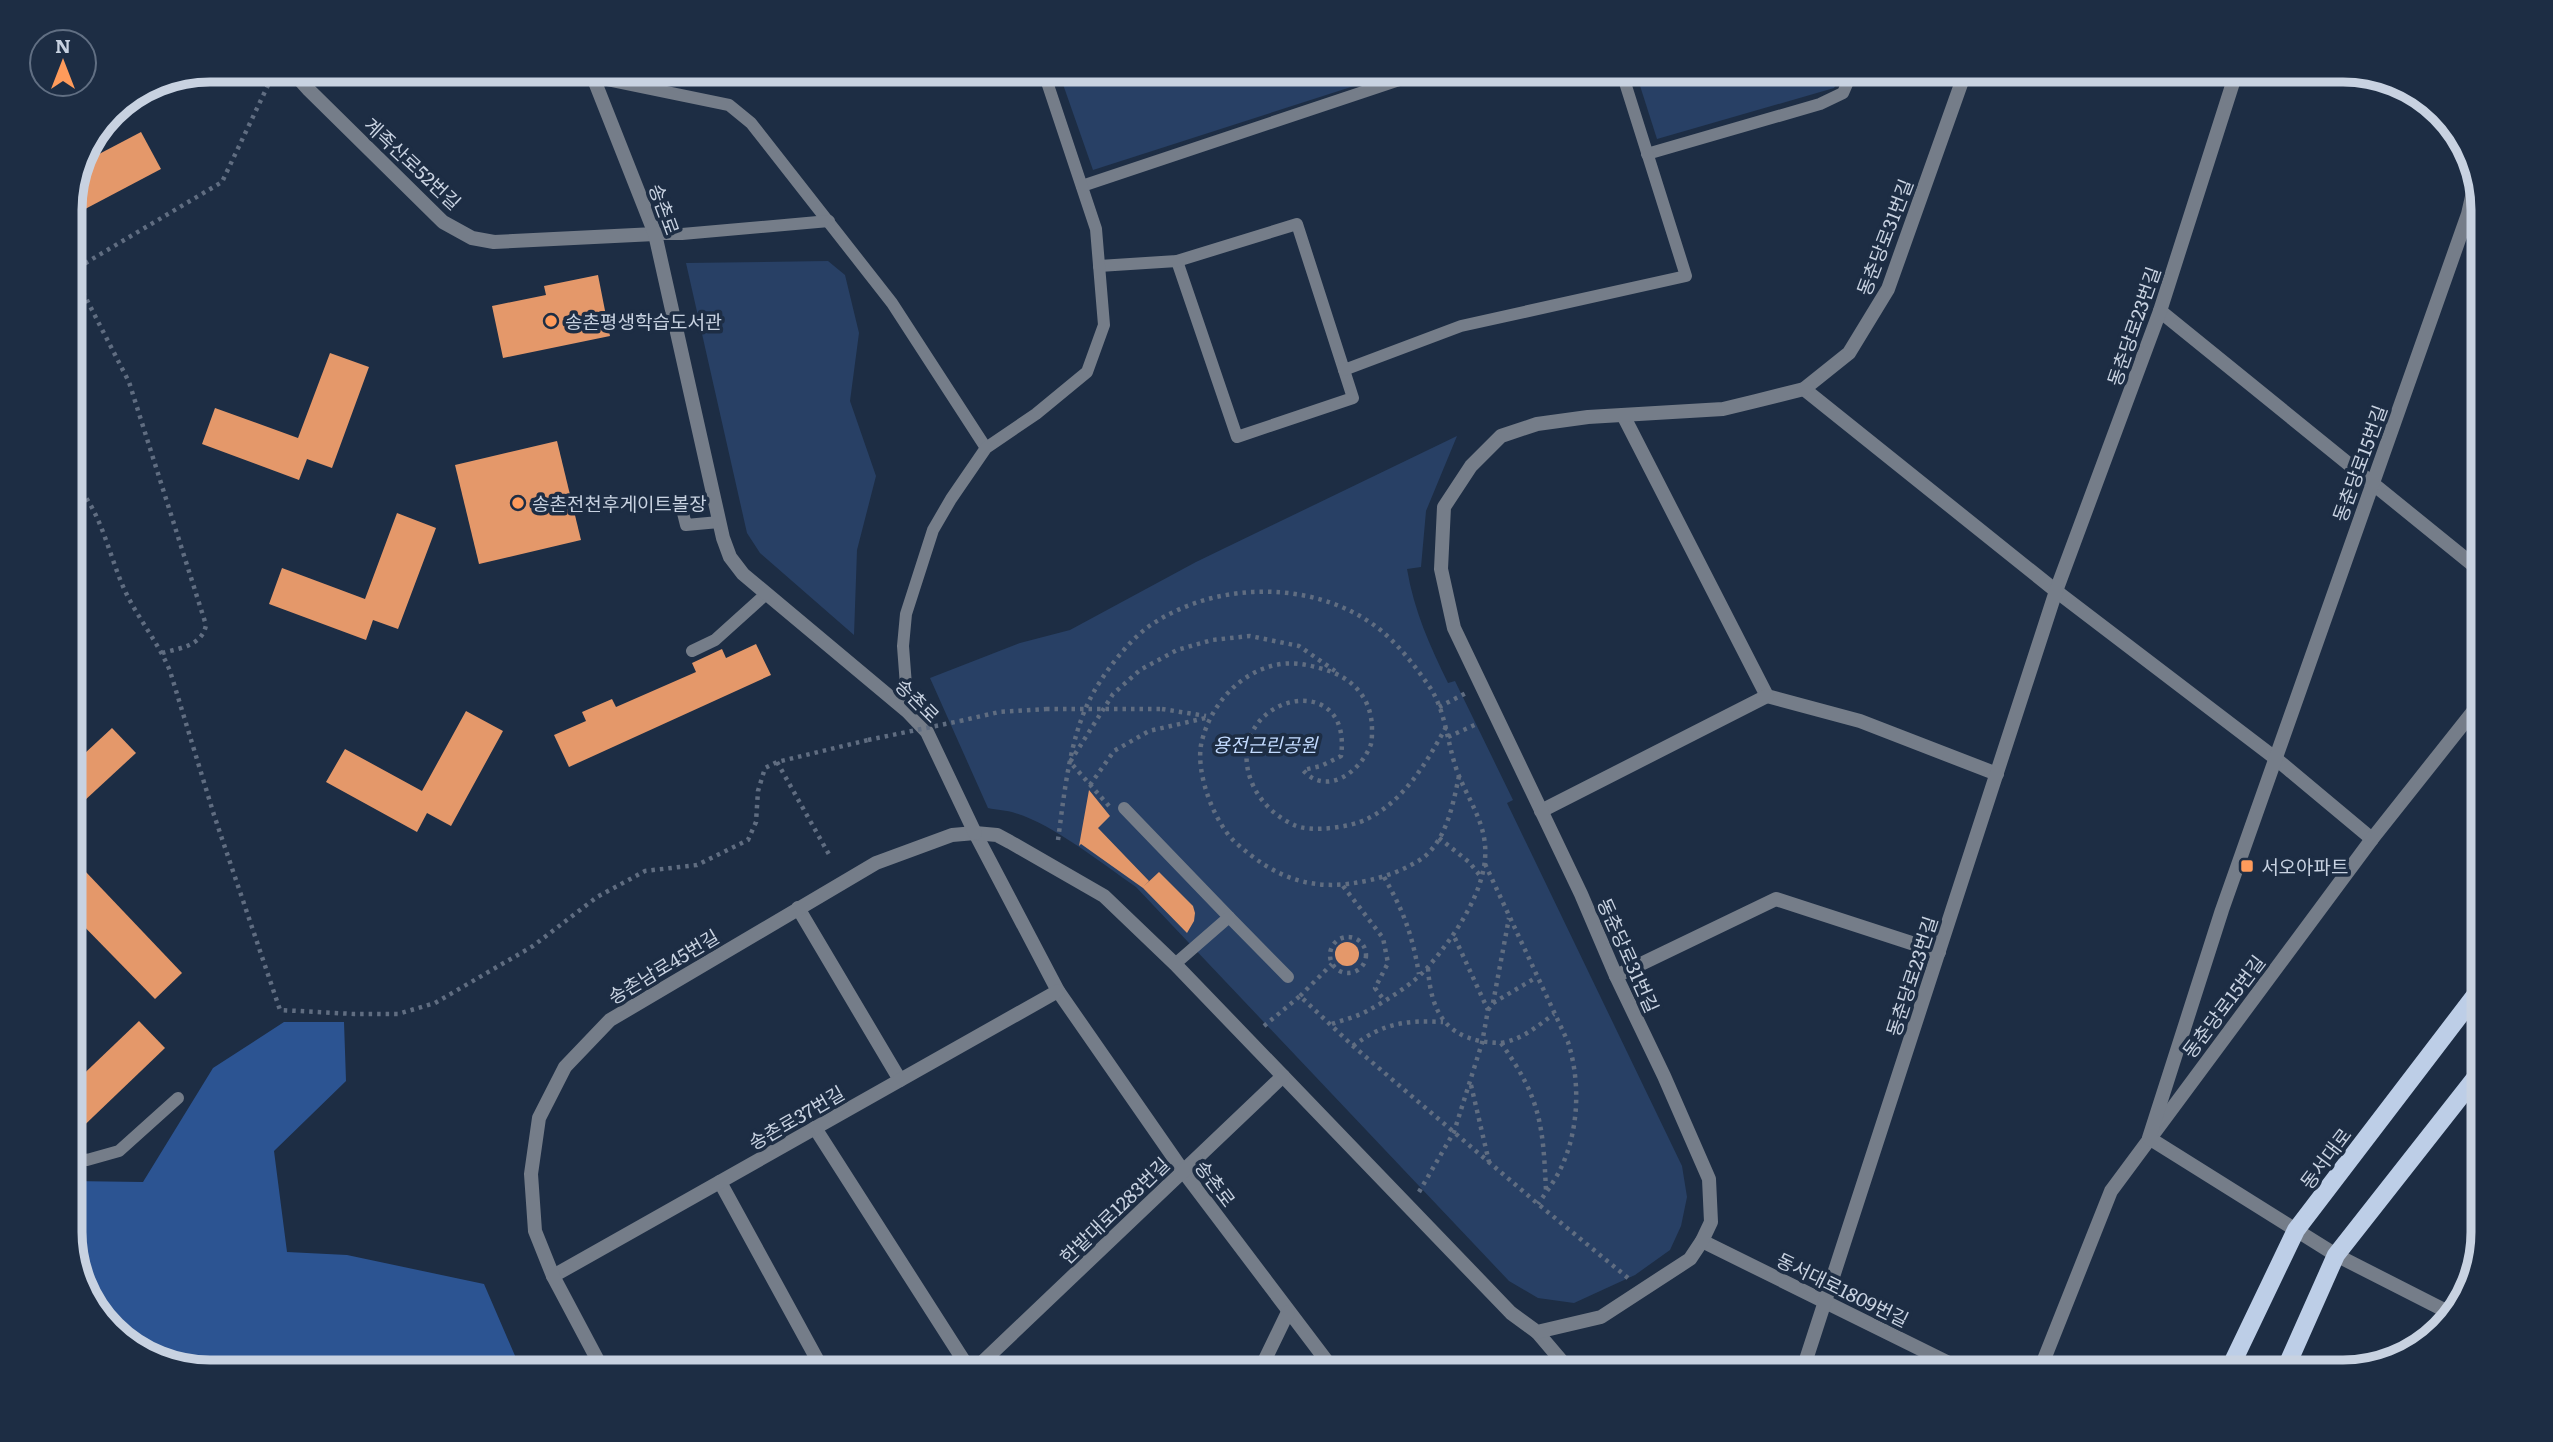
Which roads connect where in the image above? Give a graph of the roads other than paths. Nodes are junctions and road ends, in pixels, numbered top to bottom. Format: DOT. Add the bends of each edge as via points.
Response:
graph roads {
  1 [pos="1392,82"];
  2 [pos="1625,82"];
  3 [pos="1848,82"];
  4 [pos="1962,82"];
  5 [pos="2233,82"];
  6 [pos="303,83"];
  7 [pos="601,83"];
  8 [pos="635,83"];
  9 [pos="1047,83"];
  10 [pos="1647,154"];
  11 [pos="1082,186"];
  12 [pos="2470,205"];
  13 [pos="829,221"];
  14 [pos="655,234"];
  15 [pos="1177,261"];
  16 [pos="1099,266"];
  17 [pos="2160,312"];
  18 [pos="1344,370"];
  19 [pos="1804,388"];
  20 [pos="1623,415"];
  21 [pos="986,447"];
  22 [pos="2372,484"];
  23 [pos="682,513"];
  24 [pos="719,522"];
  25 [pos="2470,563"];
  26 [pos="2056,591"];
  27 [pos="766,594"];
  28 [pos="692,651"];
  29 [pos="1767,696"];
  30 [pos="908,712"];
  31 [pos="2470,715"];
  32 [pos="2274,758"];
  33 [pos="1997,774"];
  34 [pos="1124,808"];
  35 [pos="1541,811"];
  36 [pos="975,833"];
  37 [pos="2372,838"];
  38 [pos="798,908"];
  39 [pos="1229,917"];
  40 [pos="1939,952"];
  41 [pos="1175,964"];
  42 [pos="1616,976"];
  43 [pos="1288,977"];
  44 [pos="1058,991"];
  45 [pos="2471,1001"];
  46 [pos="1283,1076"];
  47 [pos="900,1080"];
  48 [pos="2471,1083"];
  49 [pos="178,1098"];
  50 [pos="815,1128"];
  51 [pos="2150,1138"];
  52 [pos="83,1159"];
  53 [pos="1183,1171"];
  54 [pos="720,1182"];
  55 [pos="2296,1230"];
  56 [pos="1702,1241"];
  57 [pos="2336,1255"];
  58 [pos="553,1276"];
  59 [pos="1826,1302"];
  60 [pos="2444,1310"];
  61 [pos="1288,1312"];
  62 [pos="1537,1332"];
  63 [pos="598,1360"];
  64 [pos="817,1360"];
  65 [pos="963,1360"];
  66 [pos="984,1360"];
  67 [pos="1265,1360"];
  68 [pos="1326,1360"];
  69 [pos="1561,1360"];
  70 [pos="1806,1360"];
  71 [pos="1943,1360"];
  72 [pos="2044,1360"];
  73 [pos="2234,1360"];
  74 [pos="2289,1360"];
  1 -- 11 [label="lane"];
  2 -- 10 [label="lane"];
  3 -- 10 [label="lane" via="1843,93 1819,104"];
  4 -- 19 [label="street, 동춘당로31번길" via="1888,289 1849,353"];
  5 -- 17 [label="street, 동춘당로23번길"];
  6 -- 14 [label="street, 계족산로52번길" via="443,222 472,238 494,242"];
  7 -- 14 [label="street, 송촌로"];
  8 -- 13 [label="lane" via="729,105 751,123"];
  9 -- 11 [label="lane"];
  10 -- 18 [label="lane" via="1686,276 1461,327"];
  11 -- 16 [label="lane" via="1096,229"];
  12 -- 22 [label="street, 동춘당로15번길"];
  13 -- 14 [label="lane"];
  13 -- 21 [label="lane" via="892,303"];
  14 -- 24 [label="street, 송촌로"];
  15 -- 16 [label="lane"];
  15 -- 18 [label="lane" via="1297,224"];
  15 -- 18 [label="lane" via="1237,437 1353,398"];
  16 -- 21 [label="lane" via="1104,325 1087,372"];
  17 -- 22 [label="street"];
  17 -- 26 [label="street, 동춘당로23번길"];
  19 -- 20 [label="street, 동춘당로31번길" via="1723,409"];
  19 -- 26 [label="street"];
  20 -- 29 [label="street"];
  20 -- 35 [label="street, 동춘당로31번길" via="1537,424 1501,436 1471,466 1444,507 1441,569 1454,628"];
  21 -- 30 [label="lane" via="933,530 914,584 903,646"];
  22 -- 25 [label="street"];
  22 -- 32 [label="street, 동춘당로15번길"];
  23 -- 24 [label="lane" via="686,525"];
  24 -- 27 [label="street, 송촌로" via="730,557"];
  26 -- 32 [label="street"];
  26 -- 33 [label="street, 동춘당로23번길"];
  27 -- 28 [label="lane" via="715,640"];
  27 -- 30 [label="street, 송촌로"];
  29 -- 33 [label="street" via="1860,721"];
  29 -- 35 [label="street"];
  30 -- 36 [label="street, 송촌로" via="927,733"];
  31 -- 37 [label="street, 동춘당로15번길"];
  32 -- 37 [label="street"];
  32 -- 51 [label="street, 동춘당로15번길"];
  33 -- 40 [label="street, 동춘당로23번길"];
  34 -- 39 [label="lane"];
  35 -- 42 [label="street, 동춘당로31번길"];
  36 -- 38 [label="street, 송촌남로45번길" via="952,835 876,863"];
  36 -- 41 [label="street" via="997,835 1104,896"];
  36 -- 44 [label="street, 송촌로"];
  37 -- 51 [label="street, 동춘당로15번길"];
  38 -- 47 [label="street"];
  38 -- 58 [label="street, 송촌남로45번길" via="610,1020 565,1067 539,1118 531,1174 535,1231"];
  39 -- 41 [label="lane"];
  39 -- 43 [label="lane"];
  40 -- 42 [label="street" via="1776,899"];
  40 -- 59 [label="street, 동춘당로23번길"];
  41 -- 46 [label="street"];
  42 -- 56 [label="street, 동춘당로31번길" via="1709,1179 1711,1222"];
  44 -- 47 [label="street, 송촌로37번길"];
  44 -- 53 [label="street, 송촌로"];
  45 -- 55 [label="main road, 동서대로"];
  46 -- 53 [label="street, 한밭대로1283번길"];
  46 -- 62 [label="street" via="1511,1313"];
  47 -- 50 [label="street, 송촌로37번길"];
  48 -- 57 [label="main road"];
  49 -- 52 [label="lane" via="119,1151"];
  50 -- 54 [label="street, 송촌로37번길"];
  50 -- 65 [label="street"];
  51 -- 55 [label="street"];
  51 -- 72 [label="street, 동춘당로15번길" via="2111,1191"];
  53 -- 61 [label="street, 송촌로"];
  53 -- 66 [label="street, 한밭대로1283번길"];
  54 -- 58 [label="street, 송촌로37번길"];
  54 -- 64 [label="street"];
  55 -- 57 [label="street"];
  55 -- 73 [label="main road, 동서대로"];
  56 -- 59 [label="street, 동서대로1809번길"];
  56 -- 62 [label="street, 동춘당로31번길" via="1690,1259 1601,1317"];
  57 -- 60 [label="street"];
  57 -- 74 [label="main road"];
  58 -- 63 [label="street, 송촌남로45번길"];
  59 -- 70 [label="street, 동춘당로23번길"];
  59 -- 71 [label="street, 동서대로1809번길"];
  61 -- 67 [label="street"];
  61 -- 68 [label="street, 송촌로"];
  62 -- 69 [label="street"];
}
